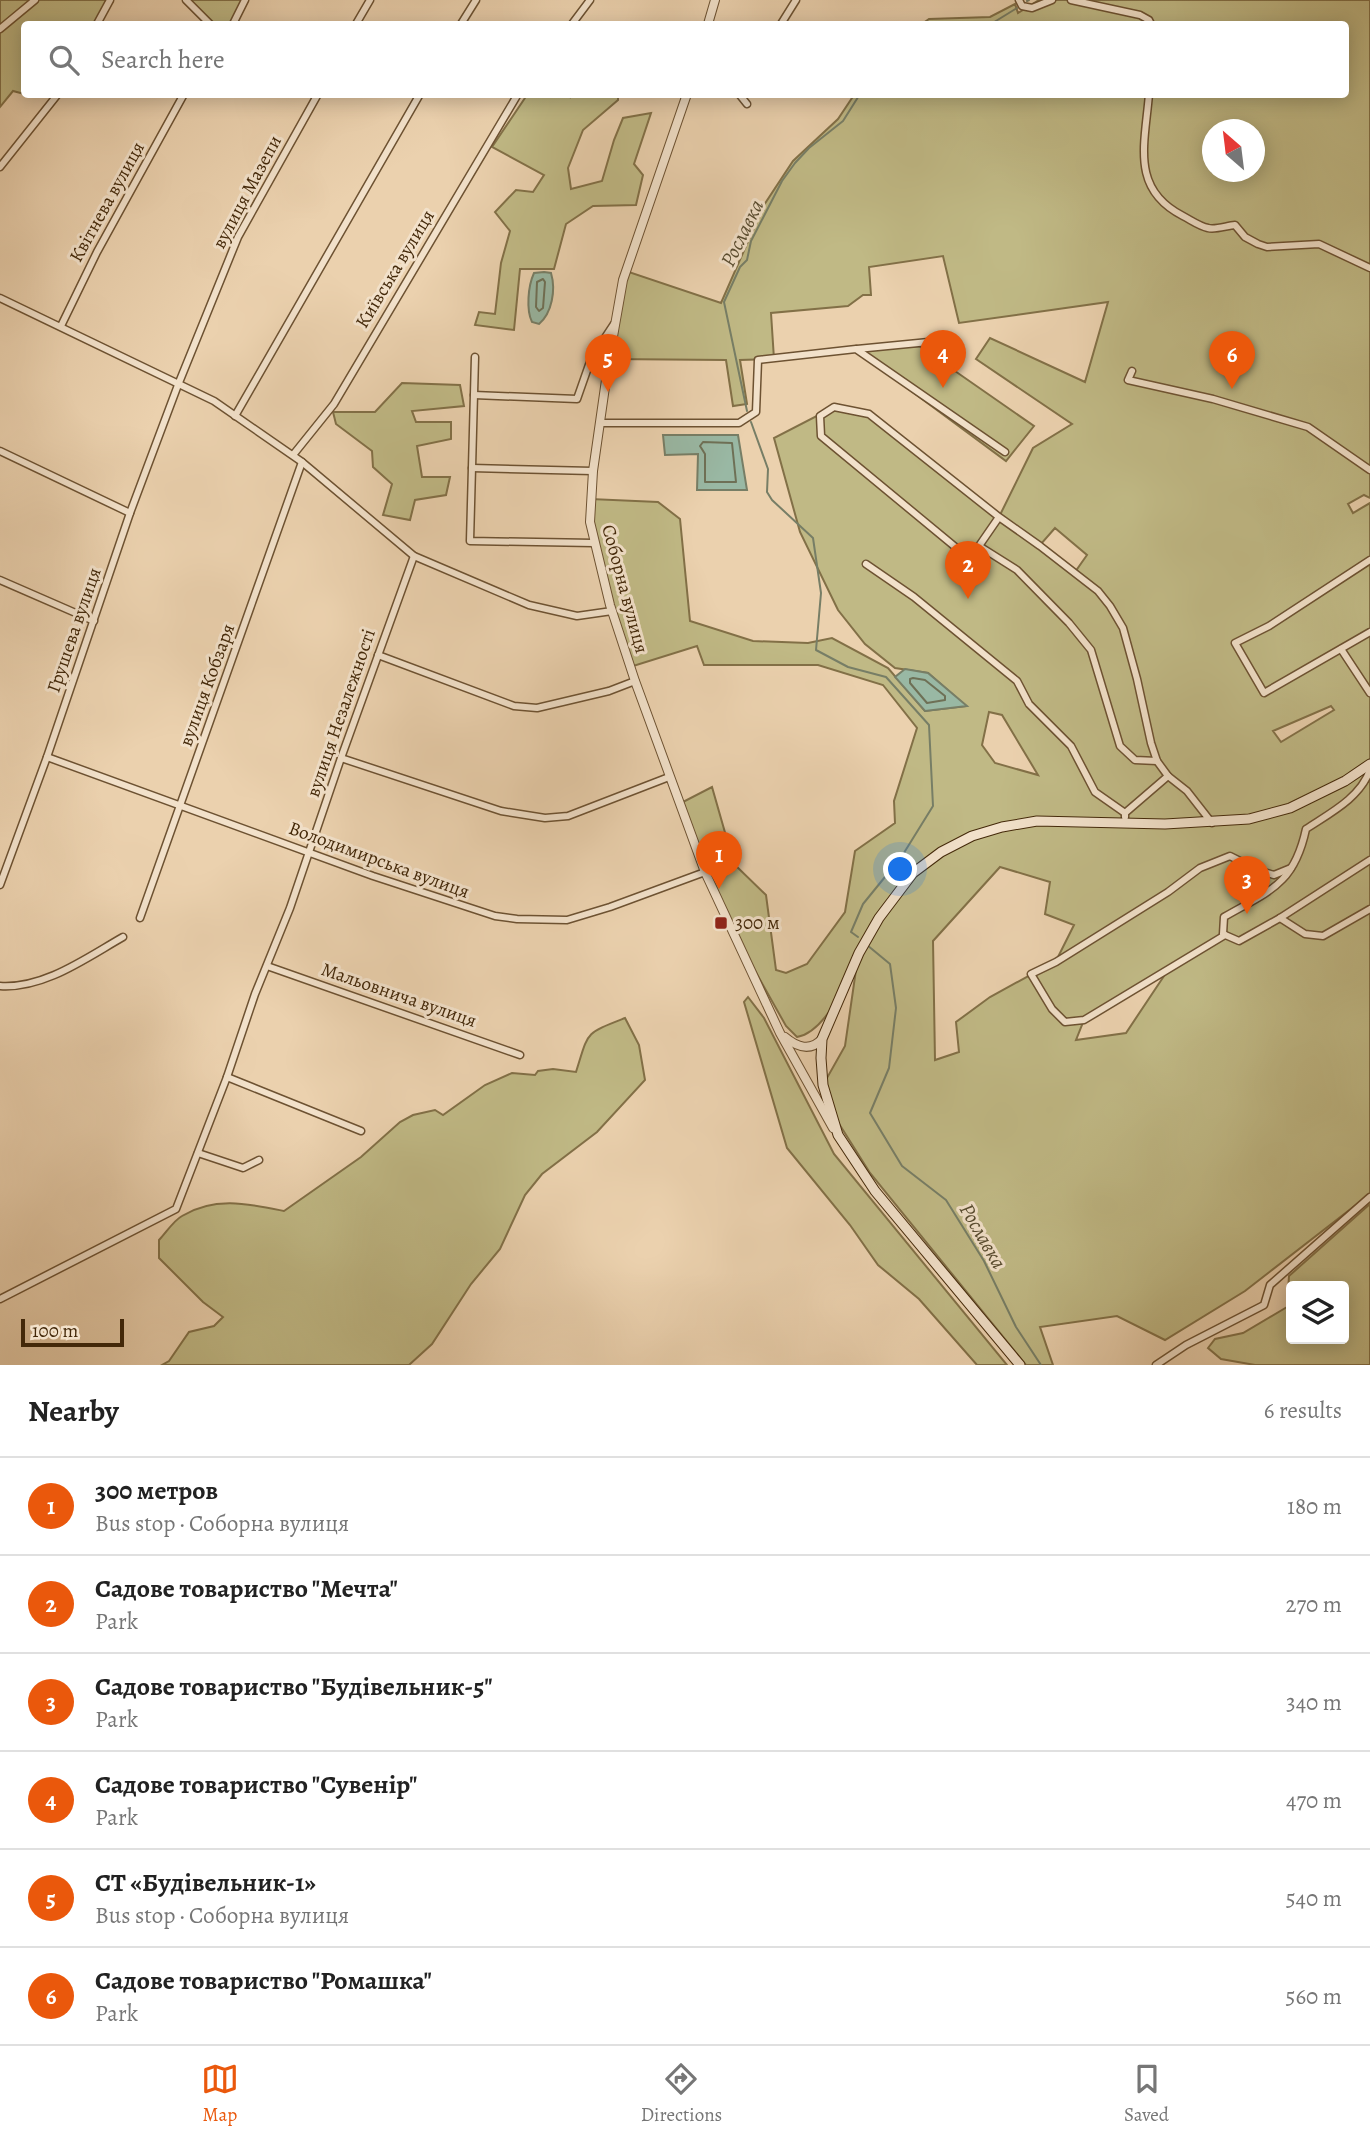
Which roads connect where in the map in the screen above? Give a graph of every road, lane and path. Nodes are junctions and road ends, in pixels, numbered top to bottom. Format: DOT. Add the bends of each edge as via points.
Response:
graph roads {
  1 [pos="35,0"];
  2 [pos="110,0"];
  3 [pos="186,0"];
  4 [pos="246,0"];
  5 [pos="370,0"];
  6 [pos="476,0"];
  7 [pos="590,0"];
  8 [pos="715,0"];
  9 [pos="796,0"];
  10 [pos="1019,0"];
  11 [pos="1052,0"];
  12 [pos="1071,0"];
  13 [pos="99,21"];
  14 [pos="207,21"];
  15 [pos="235,21"];
  16 [pos="358,21"];
  17 [pos="463,21"];
  18 [pos="574,21"];
  19 [pos="709,21"];
  20 [pos="782,21"];
  21 [pos="1150,21"];
  22 [pos="0,29"];
  23 [pos="55,98"];
  24 [pos="182,98"];
  25 [pos="316,98"];
  26 [pos="418,98"];
  27 [pos="516,98"];
  28 [pos="686,98"];
  29 [pos="742,98"];
  30 [pos="1149,98"];
  31 [pos="747,104"];
  32 [pos="0,167"];
  33 [pos="1370,268"];
  34 [pos="0,298"];
  35 [pos="615,323"];
  36 [pos="61,326"];
  37 [pos="949,340"];
  38 [pos="856,349"];
  39 [pos="475,357"];
  40 [pos="1132,371"];
  41 [pos="178,385"];
  42 [pos="474,395"];
  43 [pos="235,416"];
  44 [pos="600,423"];
  45 [pos="0,451"];
  46 [pos="1005,452"];
  47 [pos="293,455"];
  48 [pos="302,462"];
  49 [pos="472,468"];
  50 [pos="1370,470"];
  51 [pos="593,471"];
  52 [pos="130,513"];
  53 [pos="999,517"];
  54 [pos="594,543"];
  55 [pos="978,546"];
  56 [pos="414,556"];
  57 [pos="1370,560"];
  58 [pos="866,564"];
  59 [pos="0,580"];
  60 [pos="612,611"];
  61 [pos="94,621"];
  62 [pos="1370,632"];
  63 [pos="1341,649"];
  64 [pos="377,655"];
  65 [pos="635,681"];
  66 [pos="1370,693"];
  67 [pos="47,757"];
  68 [pos="341,758"];
  69 [pos="1157,761"];
  70 [pos="1370,764"];
  71 [pos="1370,770"];
  72 [pos="1167,776"];
  73 [pos="669,777"];
  74 [pos="180,807"];
  75 [pos="1125,818"];
  76 [pos="1212,822"];
  77 [pos="309,852"];
  78 [pos="1370,860"];
  79 [pos="1291,868"];
  80 [pos="705,872"];
  81 [pos="0,885"];
  82 [pos="1370,909"];
  83 [pos="140,918"];
  84 [pos="1280,918"];
  85 [pos="1225,935"];
  86 [pos="123,937"];
  87 [pos="267,965"];
  88 [pos="0,986"];
  89 [pos="780,1032"];
  90 [pos="822,1039"];
  91 [pos="520,1055"];
  92 [pos="227,1077"];
  93 [pos="361,1131"];
  94 [pos="838,1135"];
  95 [pos="198,1153"];
  96 [pos="260,1160"];
  97 [pos="1370,1197"];
  98 [pos="0,1299"];
  99 [pos="1020,1365"];
  100 [pos="1156,1365"];
  1 -- 22 [label="street"];
  2 -- 13 [label="street"];
  3 -- 14 [label="street"];
  4 -- 15 [label="street"];
  5 -- 16 [label="street"];
  6 -- 17 [label="street"];
  7 -- 18 [label="street"];
  8 -- 19 [label="street"];
  9 -- 20 [label="street"];
  10 -- 11 [label="street" via="1022,6 1032,8"];
  12 -- 21 [label="street"];
  23 -- 32 [label="street"];
  24 -- 36 [label="street, Квітнева вулиця"];
  25 -- 41 [label="street, вулиця Мазепи" via="238,237"];
  26 -- 43 [label="street"];
  27 -- 47 [label="street, Київська вулиця" via="334,404"];
  28 -- 35 [label="street, Соборна вулиця" via="624,280"];
  29 -- 31 [label="street"];
  30 -- 33 [label="street" via="1146,178 1155,195 1175,212 1210,229 1235,225 1245,237 1267,247 1319,244"];
  34 -- 36 [label="street"];
  35 -- 42 [label="street" via="592,359 578,398"];
  35 -- 44 [label="street, Соборна вулиця"];
  36 -- 41 [label="street"];
  37 -- 38 [label="street"];
  38 -- 44 [label="street" via="758,360 756,412 739,423"];
  38 -- 46 [label="street"];
  39 -- 42 [label="street"];
  40 -- 50 [label="street" via="1128,380 1308,427"];
  41 -- 43 [label="street"];
  41 -- 52 [label="street, Грушева вулиця"];
  42 -- 49 [label="street"];
  43 -- 47 [label="street"];
  44 -- 51 [label="street, Соборна вулиця"];
  45 -- 52 [label="street"];
  47 -- 48 [label="street"];
  48 -- 56 [label="street"];
  48 -- 74 [label="street, вулиця Кобзаря"];
  49 -- 51 [label="street"];
  49 -- 54 [label="street" via="470,541"];
  51 -- 54 [label="street, Соборна вулиця" via="590,522"];
  52 -- 61 [label="street, Грушева вулиця"];
  53 -- 55 [label="street"];
  53 -- 55 [label="street" via="869,414 834,407 820,416 821,436 965,555 975,558"];
  53 -- 69 [label="street" via="1076,573 1110,606 1124,628"];
  54 -- 60 [label="street, Соборна вулиця"];
  55 -- 69 [label="street" via="1017,570 1069,623 1091,650 1120,746 1135,760"];
  56 -- 60 [label="street" via="529,605 577,616"];
  56 -- 64 [label="street, вулиця Незалежності"];
  57 -- 63 [label="street" via="1235,643 1264,693"];
  58 -- 75 [label="street" via="1017,681 1029,704 1071,746 1095,792"];
  59 -- 61 [label="street"];
  60 -- 65 [label="street, Соборна вулиця"];
  61 -- 67 [label="street, Грушева вулиця"];
  62 -- 63 [label="street"];
  63 -- 66 [label="street"];
  64 -- 65 [label="street" via="514,706 537,708"];
  64 -- 68 [label="street, вулиця Незалежності"];
  65 -- 73 [label="street, Соборна вулиця"];
  67 -- 74 [label="street, Володимирська вулиця"];
  67 -- 81 [label="street, Грушева вулиця"];
  68 -- 73 [label="street" via="500,811 545,818 568,816"];
  68 -- 77 [label="street, вулиця Незалежності"];
  69 -- 72 [label="street"];
  70 -- 76 [label="main road" via="1290,808 1249,819"];
  71 -- 79 [label="street" via="1365,784 1306,829 1301,855"];
  72 -- 75 [label="street"];
  72 -- 76 [label="street"];
  73 -- 80 [label="street, Соборна вулиця"];
  74 -- 77 [label="street, Володимирська вулиця"];
  74 -- 83 [label="street, вулиця Кобзаря"];
  75 -- 76 [label="main road"];
  75 -- 90 [label="main road" via="1002,827 941,852 913,873 879,918"];
  77 -- 80 [label="street, Володимирська вулиця" via="465,908 517,919 567,920"];
  77 -- 87 [label="street, вулиця Незалежності"];
  78 -- 84 [label="street"];
  79 -- 85 [label="street" via="1280,885 1224,917"];
  79 -- 85 [label="street" via="1274,875 1230,856 1200,868 1031,974 1065,1022 1084,1020"];
  80 -- 89 [label="street, Соборна вулиця"];
  82 -- 84 [label="street" via="1323,936 1306,934"];
  84 -- 85 [label="street" via="1239,942"];
  86 -- 88 [label="street" via="31,984"];
  87 -- 91 [label="street, Мальовнича вулиця"];
  87 -- 92 [label="street, вулиця Незалежності"];
  89 -- 90 [label="street" via="806,1048"];
  89 -- 94 [label="street, Соборна вулиця"];
  90 -- 94 [label="main road" via="823,1085"];
  92 -- 93 [label="street"];
  92 -- 95 [label="street, вулиця Незалежності"];
  94 -- 99 [label="main road" via="875,1191"];
  95 -- 96 [label="street" via="243,1168"];
  95 -- 98 [label="street, вулиця Незалежності" via="176,1209"];
  97 -- 100 [label="street" via="1270,1285 1264,1305"];
}
